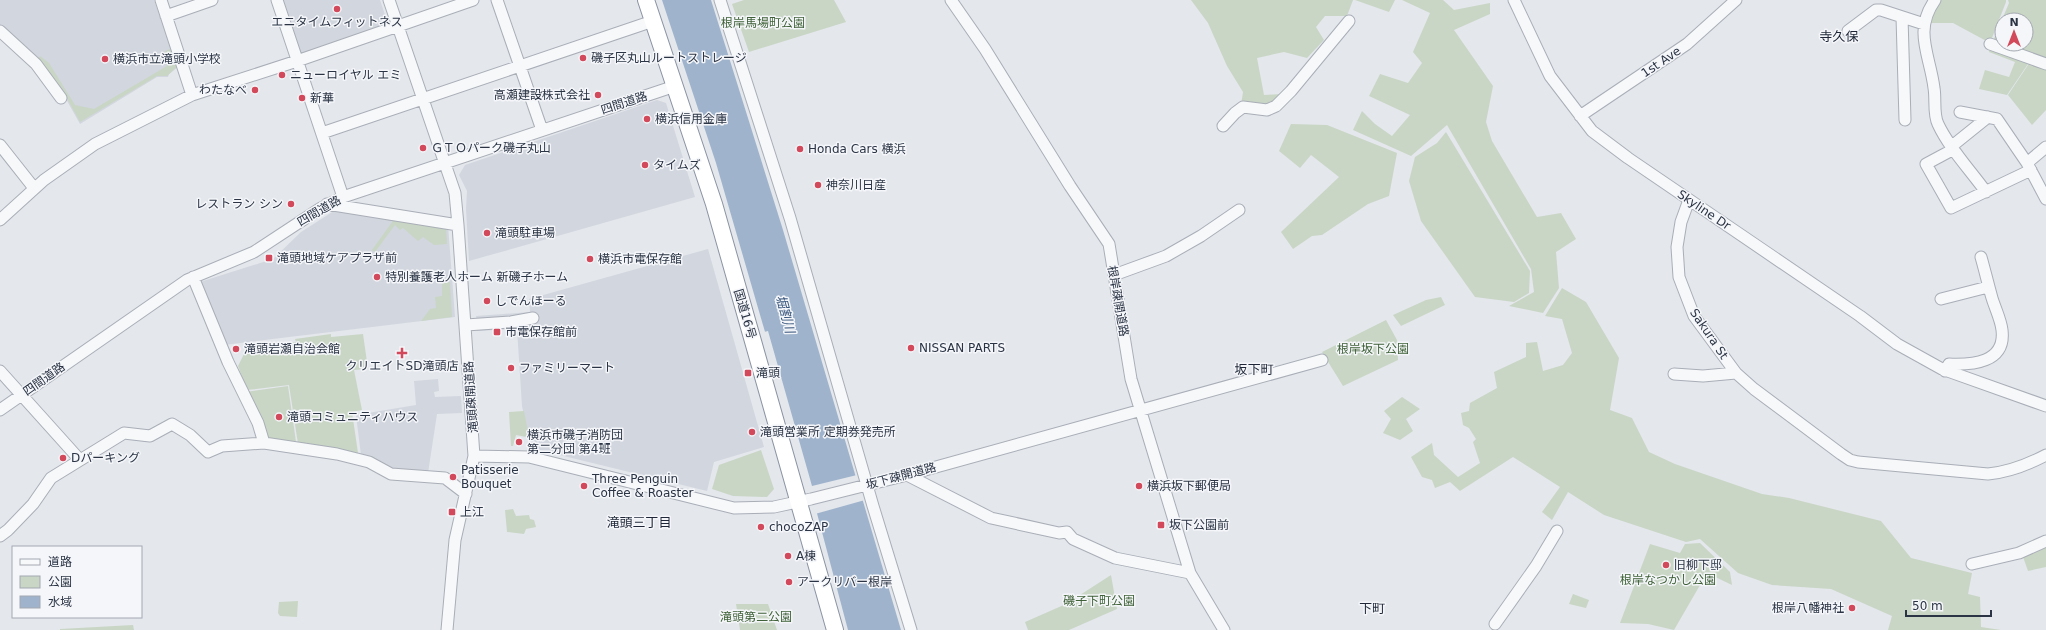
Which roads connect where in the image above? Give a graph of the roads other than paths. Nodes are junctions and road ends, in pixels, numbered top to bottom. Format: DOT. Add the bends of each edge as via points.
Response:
graph roads {
  1 [pos="161,0"];
  2 [pos="212,0"];
  3 [pos="277,0"];
  4 [pos="389,0"];
  5 [pos="473,0"];
  6 [pos="497,0"];
  7 [pos="646,0"];
  8 [pos="720,0"];
  9 [pos="951,0"];
  10 [pos="1514,0"];
  11 [pos="1736,0"];
  12 [pos="1935,0"];
  13 [pos="166,16"];
  14 [pos="1902,17"];
  15 [pos="653,21"];
  16 [pos="1349,21"];
  17 [pos="1924,24"];
  18 [pos="397,25"];
  19 [pos="0,31"];
  20 [pos="1848,31"];
  21 [pos="1990,44"];
  22 [pos="298,61"];
  23 [pos="2046,64"];
  24 [pos="520,65"];
  25 [pos="675,86"];
  26 [pos="192,95"];
  27 [pos="61,98"];
  28 [pos="421,98"];
  29 [pos="1960,112"];
  30 [pos="1580,116"];
  31 [pos="1988,118"];
  32 [pos="1905,120"];
  33 [pos="1223,126"];
  34 [pos="542,130"];
  35 [pos="322,133"];
  36 [pos="0,146"];
  37 [pos="2046,147"];
  38 [pos="1953,148"];
  39 [pos="444,164"];
  40 [pos="2029,167"];
  41 [pos="34,188"];
  42 [pos="1986,192"];
  43 [pos="343,196"];
  44 [pos="2046,199"];
  45 [pos="1689,200"];
  46 [pos="327,204"];
  47 [pos="1239,210"];
  48 [pos="0,220"];
  49 [pos="458,226"];
  50 [pos="1981,256"];
  51 [pos="1114,275"];
  52 [pos="193,277"];
  53 [pos="1988,287"];
  54 [pos="1941,299"];
  55 [pos="533,318"];
  56 [pos="466,325"];
  57 [pos="1322,360"];
  58 [pos="0,371"];
  59 [pos="1945,371"];
  60 [pos="1736,373"];
  61 [pos="1674,374"];
  62 [pos="21,395"];
  63 [pos="2046,406"];
  64 [pos="1141,409"];
  65 [pos="0,410"];
  66 [pos="264,443"];
  67 [pos="2046,455"];
  68 [pos="474,456"];
  69 [pos="80,460"];
  70 [pos="907,475"];
  71 [pos="864,485"];
  72 [pos="466,494"];
  73 [pos="805,501"];
  74 [pos="1557,531"];
  75 [pos="0,536"];
  76 [pos="2046,541"];
  77 [pos="1972,564"];
  78 [pos="1190,573"];
  79 [pos="1495,624"];
  80 [pos="447,630"];
  81 [pos="835,630"];
  82 [pos="911,630"];
  83 [pos="1224,630"];
  1 -- 13 [label="street"];
  2 -- 13 [label="street"];
  3 -- 22 [label="street"];
  4 -- 18 [label="street, 滝頭疎開道路"];
  5 -- 18 [label="street"];
  6 -- 24 [label="street"];
  7 -- 15 [label="highway, 国道16号"];
  8 -- 71 [label="street" via="790,218"];
  9 -- 51 [label="street, 根岸疎開道路" via="981,42 1109,244"];
  10 -- 30 [label="street, Skyline Dr" via="1550,76"];
  11 -- 30 [label="street, 1st Ave" via="1686,44"];
  12 -- 17 [label="street" via="1927,11"];
  13 -- 26 [label="street"];
  14 -- 17 [label="street"];
  14 -- 20 [label="street" via="1876,10"];
  14 -- 32 [label="street"];
  15 -- 24 [label="street"];
  15 -- 25 [label="highway, 国道16号"];
  16 -- 33 [label="street" via="1292,91 1276,106 1267,110 1243,107"];
  17 -- 38 [label="street" via="1926,57 1934,87 1938,124"];
  18 -- 22 [label="street"];
  18 -- 28 [label="street, 滝頭疎開道路"];
  19 -- 27 [label="street" via="36,64"];
  21 -- 23 [label="street"];
  22 -- 26 [label="street"];
  22 -- 35 [label="street"];
  24 -- 28 [label="street"];
  24 -- 34 [label="street"];
  25 -- 34 [label="street, 四間道路"];
  25 -- 73 [label="highway, 国道16号"];
  26 -- 41 [label="street" via="95,144"];
  28 -- 35 [label="street"];
  28 -- 39 [label="street, 滝頭疎開道路"];
  29 -- 31 [label="street"];
  30 -- 45 [label="street, Skyline Dr" via="1592,130"];
  31 -- 38 [label="street"];
  31 -- 40 [label="street" via="1997,119"];
  34 -- 39 [label="street, 四間道路"];
  35 -- 43 [label="street"];
  36 -- 41 [label="street"];
  37 -- 40 [label="street"];
  38 -- 42 [label="street"];
  38 -- 42 [label="street" via="1926,164 1951,208"];
  39 -- 43 [label="street, 四間道路"];
  39 -- 49 [label="street, 滝頭疎開道路" via="455,193"];
  40 -- 42 [label="street"];
  40 -- 44 [label="street"];
  41 -- 48 [label="street"];
  43 -- 46 [label="street, 四間道路"];
  45 -- 59 [label="street, Skyline Dr" via="1897,344"];
  45 -- 60 [label="street, Sakura St" via="1681,222 1677,247 1679,277 1694,316"];
  46 -- 49 [label="street"];
  46 -- 52 [label="street, 四間道路" via="254,252"];
  47 -- 51 [label="street" via="1166,256"];
  49 -- 56 [label="street, 滝頭疎開道路"];
  50 -- 53 [label="street"];
  51 -- 64 [label="street, 根岸疎開道路" via="1131,378"];
  52 -- 62 [label="street, 四間道路"];
  52 -- 66 [label="street" via="228,362 258,423"];
  53 -- 54 [label="street"];
  53 -- 59 [label="street" via="2002,330 2001,344 1991,357 1982,362 1970,365 1949,364"];
  55 -- 56 [label="street"];
  56 -- 68 [label="street, 滝頭疎開道路"];
  57 -- 64 [label="street, 坂下疎開道路"];
  58 -- 62 [label="street"];
  59 -- 63 [label="street, Skyline Dr"];
  60 -- 61 [label="street" via="1703,376"];
  60 -- 67 [label="street, Sakura St" via="1850,460 1988,474 2017,469"];
  62 -- 65 [label="street, 四間道路"];
  62 -- 69 [label="street" via="51,425"];
  64 -- 70 [label="street, 坂下疎開道路"];
  64 -- 78 [label="street, 根岸疎開道路"];
  66 -- 69 [label="street" via="222,446 208,452 190,434 172,424 150,436 124,433"];
  66 -- 72 [label="street" via="337,454 369,462 391,474 445,478"];
  68 -- 72 [label="street, 滝頭疎開道路"];
  68 -- 73 [label="street, 坂下疎開道路" via="529,457 734,508 774,507"];
  69 -- 75 [label="street" via="51,478 33,504"];
  70 -- 71 [label="street, 坂下疎開道路"];
  70 -- 78 [label="street" via="991,518 1067,532 1073,539 1114,558"];
  71 -- 73 [label="street, 坂下疎開道路"];
  71 -- 82 [label="street"];
  72 -- 80 [label="street, 滝頭疎開道路" via="455,540"];
  73 -- 81 [label="highway, 国道16号"];
  74 -- 79 [label="street"];
  76 -- 77 [label="street" via="2019,553"];
  78 -- 83 [label="street, 根岸疎開道路"];
}
